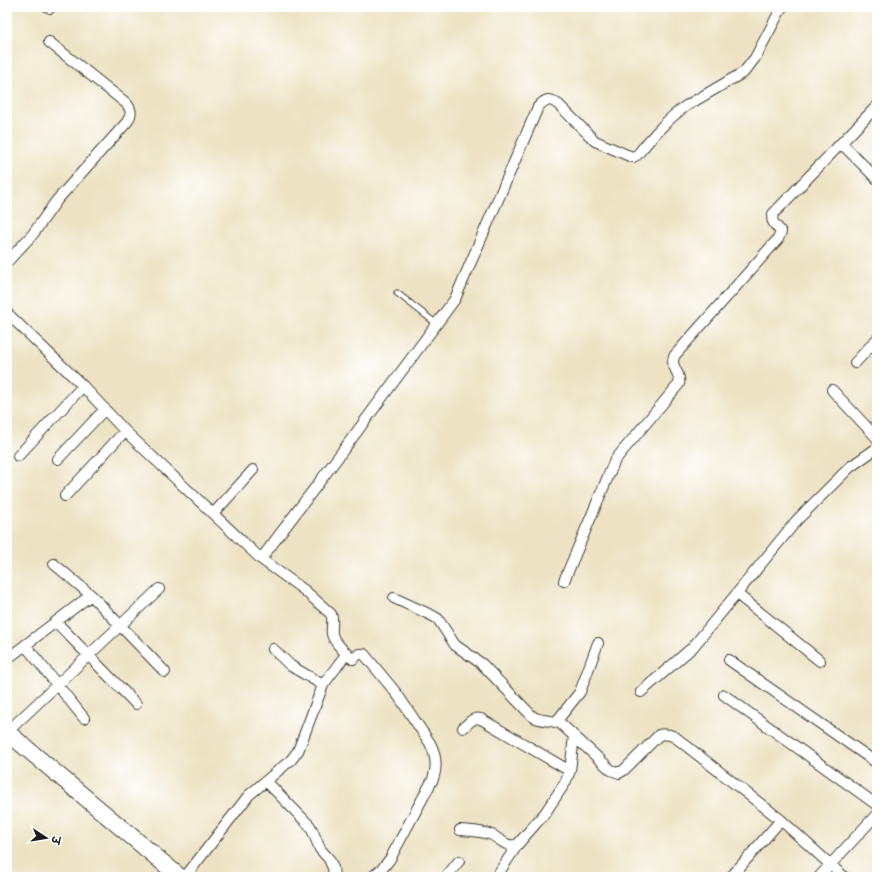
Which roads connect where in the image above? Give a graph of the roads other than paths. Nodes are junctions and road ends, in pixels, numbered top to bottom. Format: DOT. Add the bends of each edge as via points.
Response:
graph roads {
  1 [pos="782,7"];
  2 [pos="49,42"];
  3 [pos="877,106"];
  4 [pos="841,143"];
  5 [pos="877,179"];
  6 [pos="7,262"];
  7 [pos="397,293"];
  8 [pos="7,313"];
  9 [pos="437,324"];
  10 [pos="876,343"];
  11 [pos="855,363"];
  12 [pos="83,386"];
  13 [pos="832,390"];
  14 [pos="105,409"];
  15 [pos="125,431"];
  16 [pos="877,438"];
  17 [pos="877,448"];
  18 [pos="18,456"];
  19 [pos="58,459"];
  20 [pos="253,470"];
  21 [pos="64,496"];
  22 [pos="213,514"];
  23 [pos="260,559"];
  24 [pos="54,564"];
  25 [pos="564,581"];
  26 [pos="159,589"];
  27 [pos="737,594"];
  28 [pos="91,595"];
  29 [pos="394,598"];
  30 [pos="56,622"];
  31 [pos="120,626"];
  32 [pos="598,643"];
  33 [pos="25,645"];
  34 [pos="272,649"];
  35 [pos="347,653"];
  36 [pos="88,656"];
  37 [pos="7,660"];
  38 [pos="729,660"];
  39 [pos="820,660"];
  40 [pos="165,672"];
  41 [pos="57,685"];
  42 [pos="323,685"];
  43 [pos="641,692"];
  44 [pos="724,695"];
  45 [pos="136,704"];
  46 [pos="84,718"];
  47 [pos="556,722"];
  48 [pos="462,728"];
  49 [pos="7,732"];
  50 [pos="574,736"];
  51 [pos="7,745"];
  52 [pos="877,764"];
  53 [pos="570,771"];
  54 [pos="266,781"];
  55 [pos="877,805"];
  56 [pos="877,814"];
  57 [pos="781,820"];
  58 [pos="460,830"];
  59 [pos="518,844"];
  60 [pos="459,861"];
  61 [pos="831,865"];
  62 [pos="731,876"];
  63 [pos="163,877"];
  64 [pos="180,877"];
  65 [pos="185,877"];
  66 [pos="334,877"];
  67 [pos="372,877"];
  68 [pos="446,877"];
  69 [pos="496,877"];
  70 [pos="819,877"];
  71 [pos="844,877"];
  1 -- 9 [label="street" via="755,58 744,72 677,112 633,157 595,141 559,105 553,101 543,102 538,107 455,299"];
  2 -- 6 [label="street" via="126,103 131,112 127,122 57,200 33,234"];
  3 -- 4 [label="street"];
  4 -- 5 [label="street"];
  4 -- 25 [label="street" via="773,214 773,223 781,232 778,239 672,359 672,365 679,375 679,384 615,460"];
  7 -- 9 [label="lane"];
  8 -- 12 [label="street"];
  9 -- 23 [label="street"];
  10 -- 11 [label="street"];
  12 -- 14 [label="street"];
  12 -- 18 [label="street"];
  13 -- 16 [label="street"];
  14 -- 15 [label="street"];
  14 -- 19 [label="street"];
  15 -- 21 [label="street"];
  15 -- 22 [label="street"];
  17 -- 27 [label="street" via="850,467 797,520"];
  20 -- 22 [label="street"];
  22 -- 23 [label="street"];
  23 -- 35 [label="street" via="304,590 331,614 333,637"];
  24 -- 28 [label="street"];
  26 -- 31 [label="street"];
  27 -- 39 [label="street"];
  27 -- 43 [label="street" via="693,647"];
  28 -- 30 [label="street"];
  28 -- 31 [label="street"];
  29 -- 47 [label="street" via="438,619 455,645 482,664 532,716"];
  30 -- 33 [label="street"];
  30 -- 36 [label="street"];
  31 -- 36 [label="street"];
  31 -- 40 [label="street"];
  32 -- 47 [label="street" via="580,692"];
  33 -- 37 [label="street"];
  33 -- 41 [label="street"];
  34 -- 42 [label="street" via="291,666"];
  35 -- 42 [label="street"];
  35 -- 67 [label="street" via="353,659 364,654 397,694 430,743 436,758 435,772 429,786 390,859"];
  36 -- 41 [label="street"];
  36 -- 45 [label="street"];
  38 -- 52 [label="street"];
  41 -- 46 [label="street"];
  41 -- 49 [label="street"];
  42 -- 54 [label="street" via="298,751"];
  44 -- 55 [label="street"];
  47 -- 50 [label="street"];
  48 -- 53 [label="street" via="476,718 481,719"];
  49 -- 64 [label="main road"];
  50 -- 53 [label="street"];
  50 -- 57 [label="street" via="610,770 619,773 659,735 669,734"];
  51 -- 63 [label="main road"];
  53 -- 59 [label="street" via="545,813"];
  54 -- 65 [label="street" via="249,795"];
  54 -- 66 [label="street" via="310,826 320,849 329,859"];
  56 -- 61 [label="street"];
  57 -- 61 [label="street"];
  57 -- 62 [label="street"];
  58 -- 59 [label="street" via="487,833 509,846"];
  59 -- 69 [label="street"];
  60 -- 68 [label="street"];
  61 -- 70 [label="street"];
  61 -- 71 [label="street"];
}
